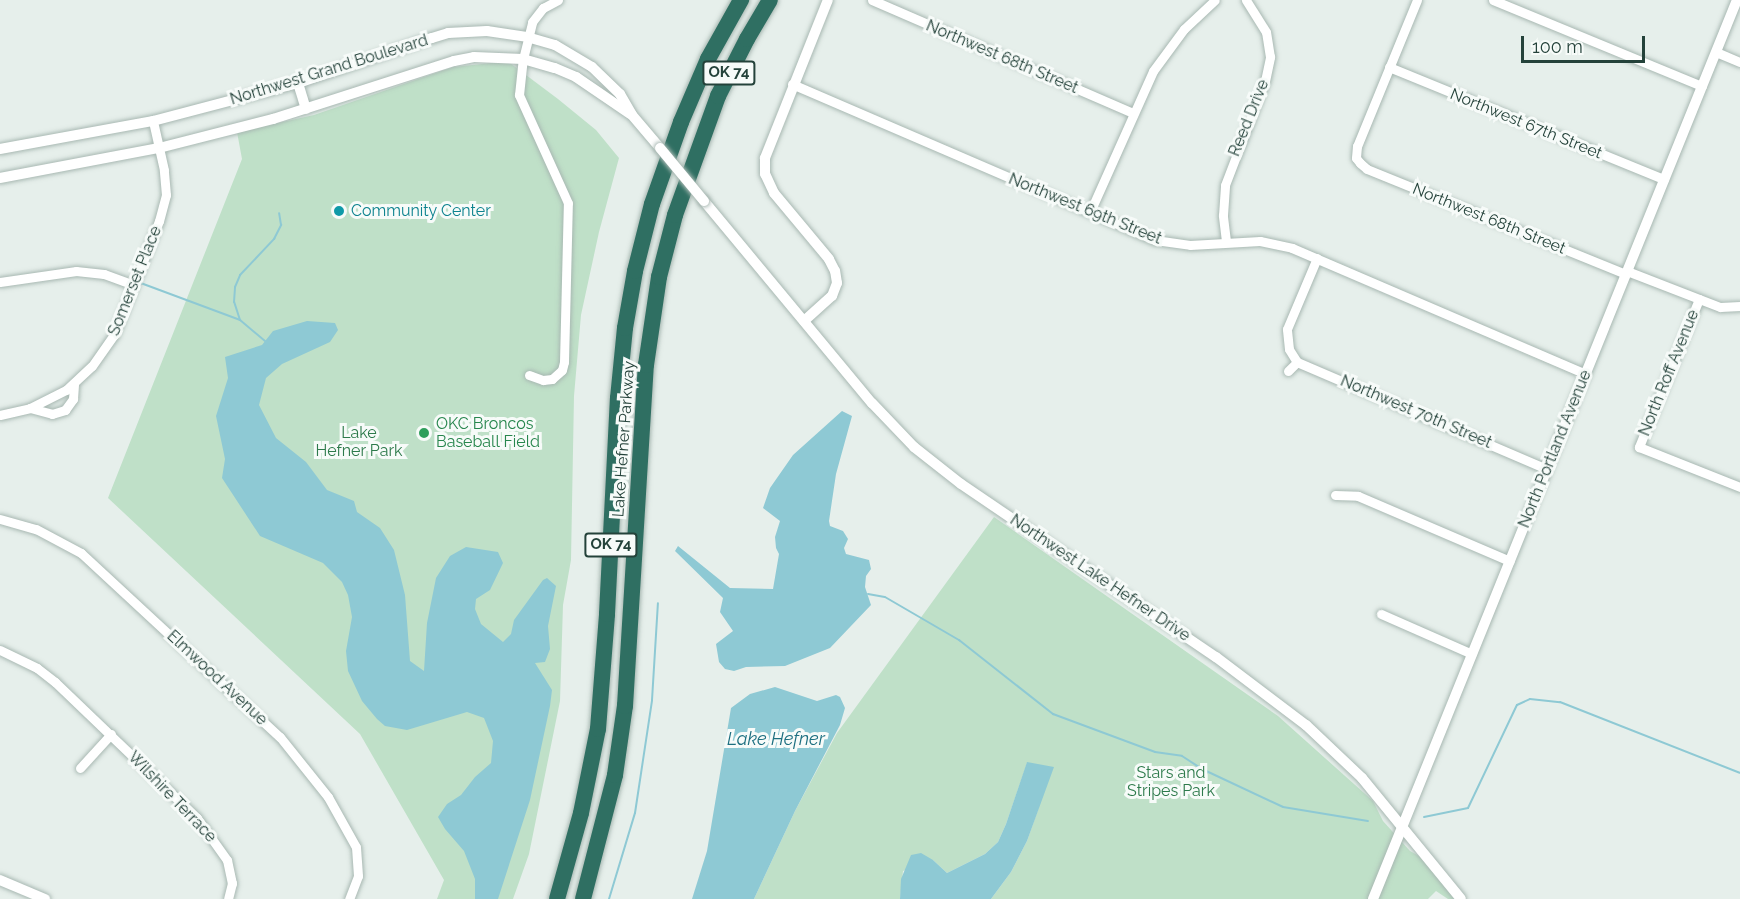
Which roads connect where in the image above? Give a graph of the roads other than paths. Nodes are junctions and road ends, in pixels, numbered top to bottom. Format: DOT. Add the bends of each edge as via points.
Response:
graph roads {
  1 [pos="558,0"];
  2 [pos="741,0"];
  3 [pos="770,0"];
  4 [pos="828,0"];
  5 [pos="872,0"];
  6 [pos="1215,0"];
  7 [pos="1246,0"];
  8 [pos="1493,0"];
  9 [pos="1737,0"];
  10 [pos="1413,1"];
  11 [pos="527,37"];
  12 [pos="1716,52"];
  13 [pos="523,59"];
  14 [pos="1740,62"];
  15 [pos="1389,68"];
  16 [pos="298,83"];
  17 [pos="792,84"];
  18 [pos="1702,86"];
  19 [pos="306,109"];
  20 [pos="1133,113"];
  21 [pos="635,119"];
  22 [pos="153,121"];
  23 [pos="159,148"];
  24 [pos="0,149"];
  25 [pos="0,177"];
  26 [pos="1664,179"];
  27 [pos="1090,212"];
  28 [pos="1226,241"];
  29 [pos="1317,258"];
  30 [pos="1627,273"];
  31 [pos="0,282"];
  32 [pos="134,285"];
  33 [pos="1699,299"];
  34 [pos="1740,306"];
  35 [pos="804,321"];
  36 [pos="1297,362"];
  37 [pos="1288,372"];
  38 [pos="1586,374"];
  39 [pos="529,375"];
  40 [pos="74,382"];
  41 [pos="30,408"];
  42 [pos="0,415"];
  43 [pos="1547,469"];
  44 [pos="1740,487"];
  45 [pos="1335,495"];
  46 [pos="0,519"];
  47 [pos="1510,561"];
  48 [pos="1381,614"];
  49 [pos="0,650"];
  50 [pos="1472,654"];
  51 [pos="111,734"];
  52 [pos="80,768"];
  53 [pos="1403,827"];
  54 [pos="0,880"];
  55 [pos="45,899"];
  56 [pos="228,899"];
  57 [pos="349,899"];
  58 [pos="557,899"];
  59 [pos="583,899"];
  60 [pos="1374,899"];
  61 [pos="1461,899"];
  1 -- 11 [label="street" via="538,12"];
  2 -- 58 [label="highway, Lake Hefner Parkway / OK 74" via="708,59 681,122 652,204 635,271 618,398 608,614 598,729 581,813"];
  3 -- 59 [label="highway, Lake Hefner Parkway / OK 74" via="718,96 673,223 659,277 646,365 624,717 613,784"];
  4 -- 17 [label="street"];
  5 -- 20 [label="street, Northwest 68th Street"];
  6 -- 20 [label="street" via="1184,28 1162,57"];
  7 -- 28 [label="street, Reed Drive" via="1266,32 1270,57 1265,81 1225,185"];
  8 -- 18 [label="street"];
  9 -- 12 [label="street, North Portland Avenue"];
  10 -- 15 [label="street"];
  11 -- 13 [label="street"];
  11 -- 16 [label="street, Northwest Grand Boulevard" via="487,31 448,33"];
  11 -- 21 [label="street, Northwest Grand Boulevard" via="555,45 592,68 620,94"];
  12 -- 14 [label="street"];
  12 -- 18 [label="street, North Portland Avenue"];
  13 -- 19 [label="street, Northwest Grand Boulevard" via="474,57 454,61"];
  13 -- 21 [label="street, Northwest Grand Boulevard" via="576,77"];
  13 -- 39 [label="street" via="519,95 564,190 570,212 563,367 552,379"];
  15 -- 26 [label="street, Northwest 67th Street"];
  15 -- 30 [label="street, Northwest 68th Street" via="1357,146 1356,158 1367,169"];
  16 -- 19 [label="street"];
  16 -- 22 [label="street, Northwest Grand Boulevard"];
  17 -- 27 [label="street, Northwest 69th Street"];
  17 -- 35 [label="street" via="766,150 765,174 774,193 829,259 837,277 832,296"];
  18 -- 26 [label="street, North Portland Avenue"];
  19 -- 23 [label="street, Northwest Grand Boulevard"];
  20 -- 27 [label="street"];
  21 -- 35 [label="street, Northwest Grand Boulevard, bridge"];
  22 -- 23 [label="street, Somerset Place"];
  22 -- 24 [label="street, Northwest Grand Boulevard"];
  23 -- 25 [label="street, Northwest Grand Boulevard"];
  23 -- 32 [label="street, Somerset Place" via="166,195"];
  26 -- 30 [label="street, North Portland Avenue"];
  27 -- 28 [label="street, Northwest 69th Street" via="1155,240 1190,245"];
  28 -- 29 [label="street, Northwest 69th Street" via="1260,241"];
  29 -- 36 [label="street" via="1287,329 1288,349"];
  29 -- 38 [label="street, Northwest 69th Street"];
  30 -- 33 [label="street, Northwest 68th Street"];
  30 -- 38 [label="street, North Portland Avenue"];
  31 -- 32 [label="street" via="76,271 104,274"];
  32 -- 40 [label="street, Somerset Place" via="109,344"];
  33 -- 34 [label="street, Northwest 68th Street" via="1720,307"];
  33 -- 44 [label="street, North Roff Avenue" via="1639,447"];
  35 -- 53 [label="street, Northwest Lake Hefner Drive" via="885,417 925,457 1286,708 1334,750"];
  36 -- 37 [label="street"];
  36 -- 43 [label="street, Northwest 70th Street"];
  38 -- 43 [label="street, North Portland Avenue"];
  40 -- 41 [label="street, Somerset Place"];
  40 -- 41 [label="street" via="73,399 65,410 52,414"];
  41 -- 42 [label="street, Somerset Place"];
  43 -- 47 [label="street, North Portland Avenue"];
  45 -- 47 [label="street" via="1358,496"];
  46 -- 57 [label="street, Elmwood Avenue" via="36,529 81,553 286,743 328,797 356,847 358,876"];
  47 -- 50 [label="street, North Portland Avenue"];
  48 -- 50 [label="street"];
  49 -- 51 [label="street, Wilshire Terrace" via="46,675"];
  50 -- 53 [label="street, North Portland Avenue"];
  51 -- 52 [label="street"];
  51 -- 56 [label="street, Wilshire Terrace" via="197,818 218,845 231,874"];
  53 -- 60 [label="street, North Portland Avenue"];
  53 -- 61 [label="street, Northwest Lake Hefner Drive"];
  54 -- 55 [label="street"];
}
